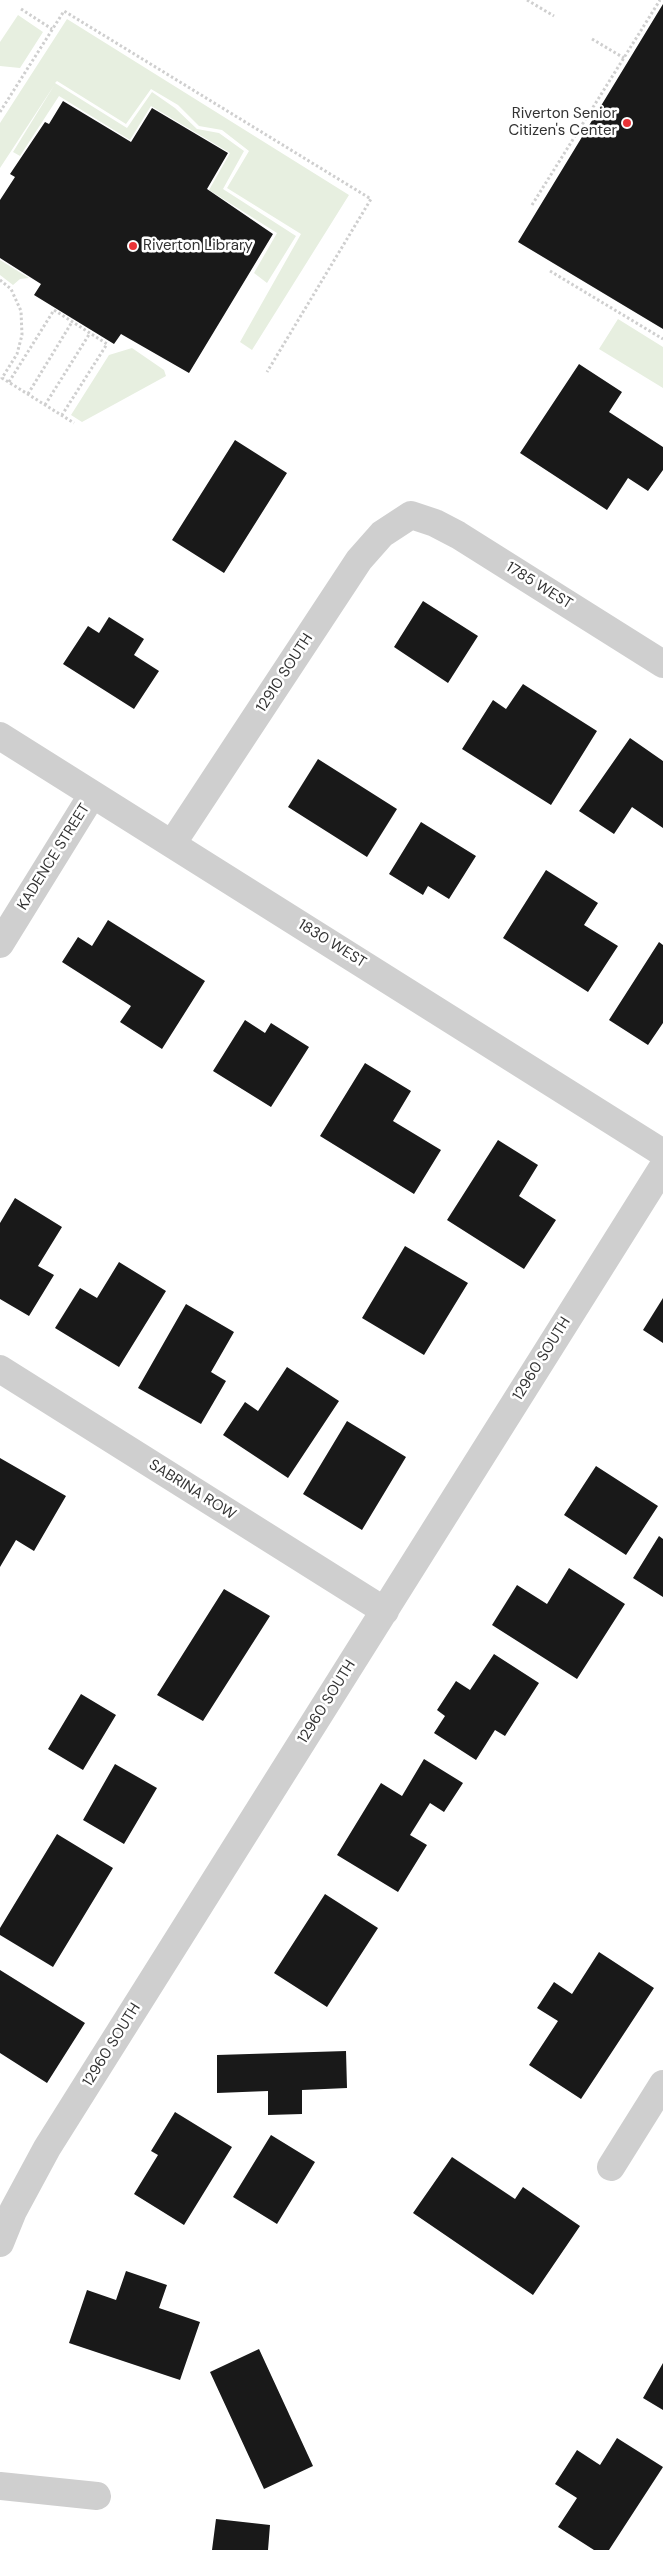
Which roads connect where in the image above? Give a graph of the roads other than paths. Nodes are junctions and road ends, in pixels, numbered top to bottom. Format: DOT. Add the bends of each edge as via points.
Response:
graph roads {
  1 [pos="411,514"];
  2 [pos="663,664"];
  3 [pos="0,736"];
  4 [pos="92,796"];
  5 [pos="172,844"];
  6 [pos="0,944"];
  7 [pos="663,1153"];
  8 [pos="663,1167"];
  9 [pos="0,1369"];
  10 [pos="385,1611"];
  11 [pos="663,2084"];
  12 [pos="611,2167"];
  13 [pos="0,2243"];
  14 [pos="0,2486"];
  15 [pos="97,2496"];
  1 -- 2 [label="street, 1785 WEST" via="458,535"];
  1 -- 5 [label="street, 12910 SOUTH" via="382,534 359,560"];
  3 -- 4 [label="street, 1830 WEST"];
  4 -- 5 [label="street, 1830 WEST"];
  4 -- 6 [label="street, KADENCE STREET"];
  5 -- 7 [label="street, 1830 WEST"];
  8 -- 10 [label="street, 12960 SOUTH"];
  9 -- 10 [label="street, SABRINA ROW"];
  10 -- 13 [label="street, 12960 SOUTH" via="47,2148 13,2211"];
  11 -- 12 [label="street"];
  14 -- 15 [label="street"];
}
